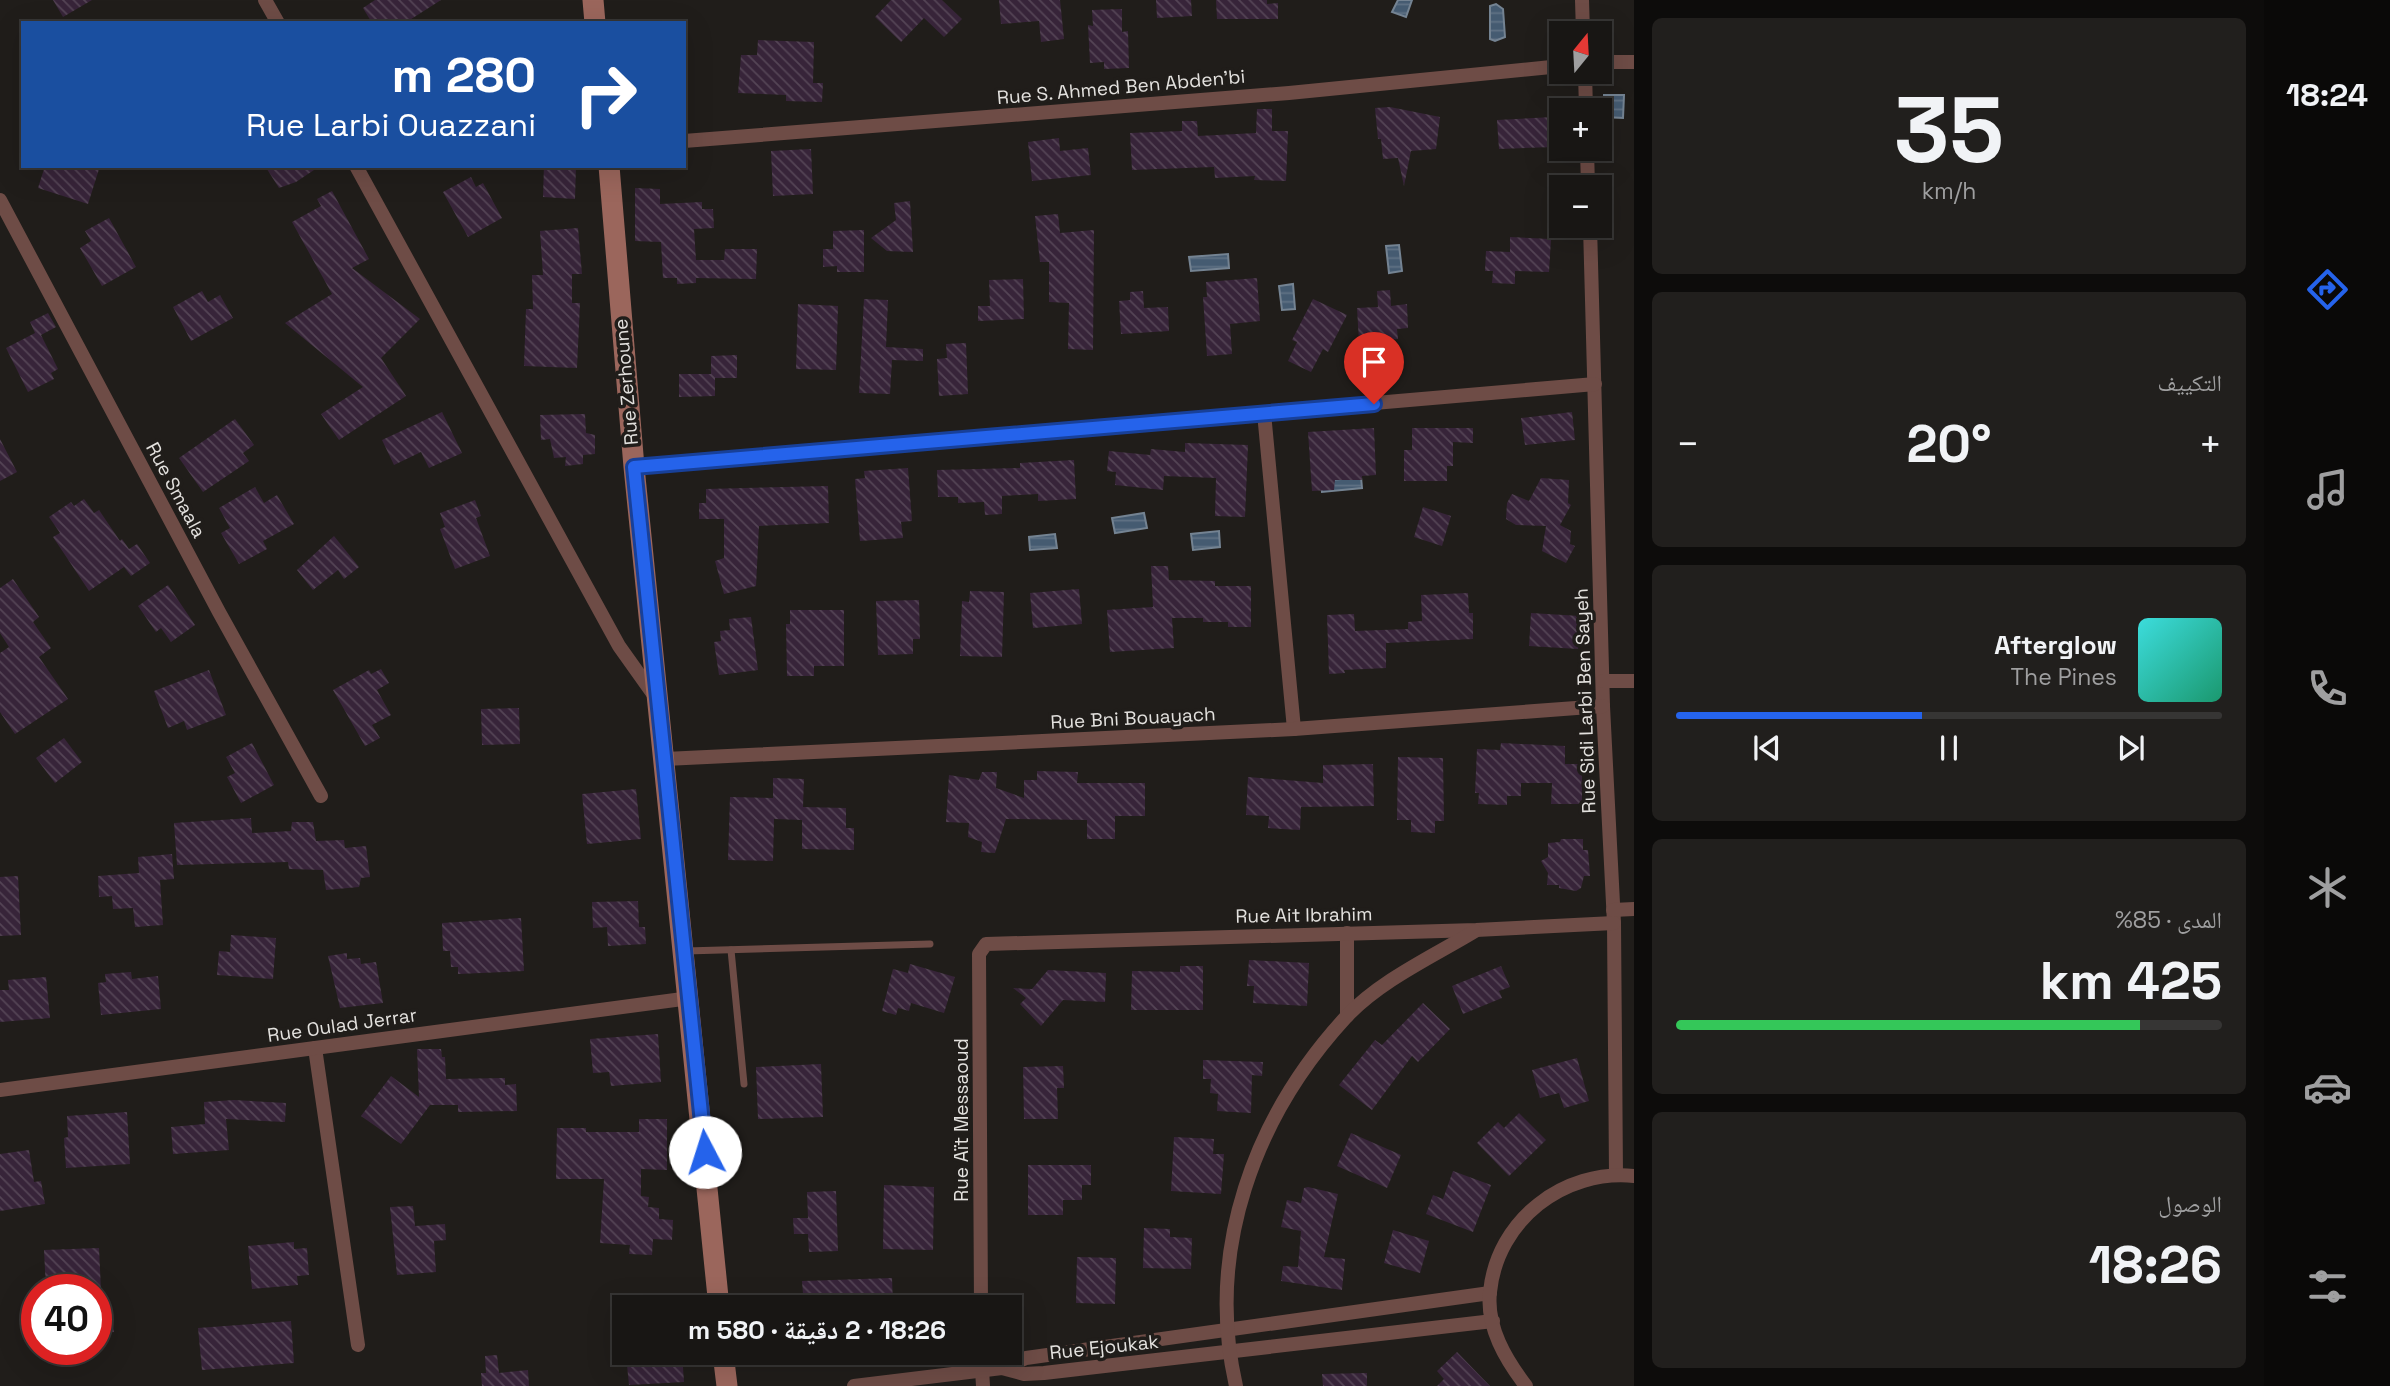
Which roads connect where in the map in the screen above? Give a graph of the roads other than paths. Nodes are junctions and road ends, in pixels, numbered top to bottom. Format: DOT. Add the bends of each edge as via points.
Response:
graph roads {
  1 [pos="265,0"];
  2 [pos="593,0"];
  3 [pos="1582,0"];
  4 [pos="277,21"];
  5 [pos="595,21"];
  6 [pos="1583,21"];
  7 [pos="1612,62"];
  8 [pos="1634,62"];
  9 [pos="1549,67"];
  10 [pos="686,141"];
  11 [pos="357,168"];
  12 [pos="609,168"];
  13 [pos="0,200"];
  14 [pos="1590,238"];
  15 [pos="1595,384"];
  16 [pos="1264,413"];
  17 [pos="634,467"];
  18 [pos="1603,681"];
  19 [pos="1634,681"];
  20 [pos="658,701"];
  21 [pos="1603,706"];
  22 [pos="1294,729"];
  23 [pos="665,758"];
  24 [pos="321,796"];
  25 [pos="1634,909"];
  26 [pos="1614,916"];
  27 [pos="1476,930"];
  28 [pos="1346,933"];
  29 [pos="994,942"];
  30 [pos="930,944"];
  31 [pos="731,950"];
  32 [pos="685,951"];
  33 [pos="690,998"];
  34 [pos="1347,1016"];
  35 [pos="315,1048"];
  36 [pos="744,1084"];
  37 [pos="0,1090"];
  38 [pos="1616,1174"];
  39 [pos="1634,1176"];
  40 [pos="1490,1293"];
  41 [pos="718,1295"];
  42 [pos="981,1295"];
  43 [pos="1493,1321"];
  44 [pos="1228,1329"];
  45 [pos="358,1345"];
  46 [pos="1229,1354"];
  47 [pos="724,1365"];
  48 [pos="981,1365"];
  49 [pos="1002,1368"];
  50 [pos="981,1370"];
  51 [pos="727,1386"];
  52 [pos="854,1386"];
  53 [pos="984,1386"];
  54 [pos="1236,1386"];
  55 [pos="1526,1386"];
  1 -- 4 [label="street"];
  2 -- 5 [label="street"];
  3 -- 6 [label="street"];
  7 -- 8 [label="street"];
  9 -- 10 [label="street, Rue S. Ahmed Ben Abden'bi"];
  11 -- 20 [label="street" via="619,646"];
  12 -- 17 [label="street, Rue Zerhoune"];
  13 -- 24 [label="street, Rue Smaala"];
  14 -- 15 [label="street, Rue Sidi Larbi Ben Sayeh"];
  15 -- 16 [label="street"];
  15 -- 18 [label="street, Rue Sidi Larbi Ben Sayeh"];
  16 -- 17 [label="street"];
  16 -- 22 [label="street"];
  17 -- 20 [label="street, Rue Zerhoune"];
  18 -- 19 [label="street"];
  18 -- 21 [label="street, Rue Sidi Larbi Ben Sayeh"];
  20 -- 23 [label="street, Rue Zerhoune"];
  21 -- 22 [label="street, Rue Bni Bouayach"];
  21 -- 26 [label="street, Rue Sidi Larbi Ben Sayeh"];
  22 -- 23 [label="street, Rue Bni Bouayach"];
  23 -- 32 [label="street, Rue Zerhoune"];
  25 -- 26 [label="street, Rue Ait Ibrahim"];
  26 -- 27 [label="street, Rue Ait Ibrahim"];
  26 -- 38 [label="street, Rue Sidi Larbi Ben Sayeh"];
  27 -- 28 [label="street, Rue Ait Ibrahim"];
  27 -- 34 [label="street" via="1395,978"];
  28 -- 29 [label="street, Rue Ait Ibrahim"];
  28 -- 34 [label="street"];
  29 -- 42 [label="street, Rue Aït Messaoud" via="979,954"];
  30 -- 31 [label="lane"];
  31 -- 32 [label="lane"];
  31 -- 36 [label="lane"];
  32 -- 33 [label="street, Rue Zerhoune"];
  33 -- 35 [label="street, Rue Oulad Jerrar"];
  33 -- 41 [label="street, Rue Zerhoune"];
  34 -- 44 [label="street" via="1286,1095 1247,1175 1235,1222"];
  35 -- 37 [label="street, Rue Oulad Jerrar"];
  35 -- 45 [label="street"];
  38 -- 39 [label="street"];
  38 -- 40 [label="street" via="1574,1182 1543,1199 1518,1223 1506,1243"];
  40 -- 43 [label="street"];
  40 -- 44 [label="street, Rue Ejoukak"];
  43 -- 46 [label="street, Rue Ejoukak"];
  43 -- 55 [label="street" via="1504,1357"];
  44 -- 46 [label="street"];
  44 -- 49 [label="street, Rue Ejoukak" via="1026,1358"];
  46 -- 49 [label="street, Rue Ejoukak" via="1044,1373"];
  46 -- 54 [label="street"];
  47 -- 51 [label="street"];
  48 -- 50 [label="street"];
  49 -- 50 [label="street"];
  50 -- 52 [label="street"];
  50 -- 53 [label="street"];
}
